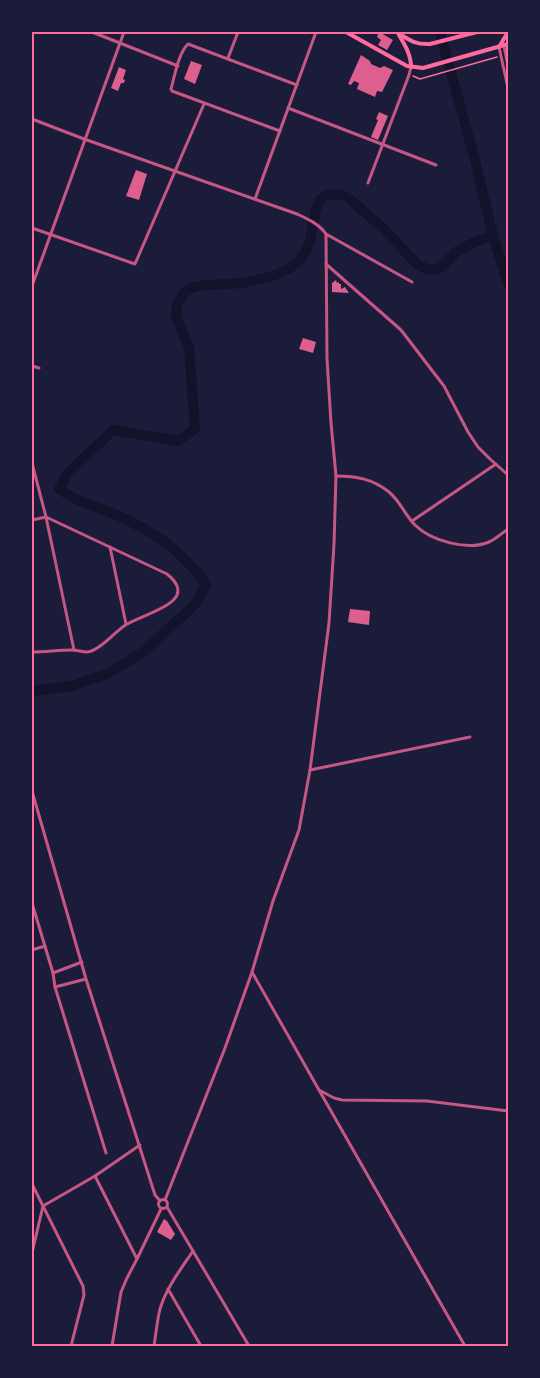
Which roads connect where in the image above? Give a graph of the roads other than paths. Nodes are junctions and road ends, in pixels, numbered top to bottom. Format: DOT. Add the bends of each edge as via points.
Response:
graph roads {
  1 [pos="92,32"];
  2 [pos="124,32"];
  3 [pos="238,32"];
  4 [pos="316,32"];
  5 [pos="346,32"];
  6 [pos="398,32"];
  7 [pos="477,32"];
  8 [pos="508,32"];
  9 [pos="120,43"];
  10 [pos="504,46"];
  11 [pos="409,54"];
  12 [pos="228,58"];
  13 [pos="399,62"];
  14 [pos="178,66"];
  15 [pos="508,66"];
  16 [pos="411,67"];
  17 [pos="297,85"];
  18 [pos="508,88"];
  19 [pos="204,104"];
  20 [pos="288,108"];
  21 [pos="32,119"];
  22 [pos="280,131"];
  23 [pos="84,139"];
  24 [pos="382,145"];
  25 [pos="436,165"];
  26 [pos="176,171"];
  27 [pos="368,183"];
  28 [pos="255,199"];
  29 [pos="32,228"];
  30 [pos="326,234"];
  31 [pos="49,235"];
  32 [pos="326,264"];
  33 [pos="412,282"];
  34 [pos="32,286"];
  35 [pos="32,366"];
  36 [pos="39,368"];
  37 [pos="32,463"];
  38 [pos="496,464"];
  39 [pos="508,475"];
  40 [pos="336,476"];
  41 [pos="46,517"];
  42 [pos="32,520"];
  43 [pos="412,521"];
  44 [pos="508,529"];
  45 [pos="110,548"];
  46 [pos="126,624"];
  47 [pos="74,650"];
  48 [pos="32,652"];
  49 [pos="470,737"];
  50 [pos="310,770"];
  51 [pos="32,791"];
  52 [pos="32,903"];
  53 [pos="45,946"];
  54 [pos="32,950"];
  55 [pos="82,962"];
  56 [pos="252,972"];
  57 [pos="53,973"];
  58 [pos="86,979"];
  59 [pos="56,987"];
  60 [pos="319,1090"];
  61 [pos="508,1111"];
  62 [pos="140,1145"];
  63 [pos="106,1153"];
  64 [pos="95,1176"];
  65 [pos="32,1184"];
  66 [pos="165,1200"];
  67 [pos="160,1201"];
  68 [pos="43,1206"];
  69 [pos="166,1207"];
  70 [pos="161,1209"];
  71 [pos="193,1251"];
  72 [pos="32,1253"];
  73 [pos="137,1259"];
  74 [pos="168,1289"];
  75 [pos="200,1346"];
  76 [pos="71,1347"];
  77 [pos="112,1347"];
  78 [pos="154,1347"];
  79 [pos="249,1347"];
  80 [pos="465,1347"];
  1 -- 9 [label="street"];
  2 -- 9 [label="street"];
  3 -- 12 [label="street"];
  4 -- 17 [label="street"];
  5 -- 13 [label="main road"];
  6 -- 7 [label="main road" via="416,44 430,44"];
  6 -- 11 [label="main road"];
  8 -- 10 [label="main road"];
  9 -- 14 [label="street"];
  9 -- 23 [label="street"];
  10 -- 15 [label="street"];
  10 -- 16 [label="main road" via="423,68"];
  10 -- 18 [label="street" via="501,56"];
  11 -- 13 [label="main road"];
  11 -- 16 [label="main road"];
  12 -- 14 [label="street" via="188,44"];
  12 -- 17 [label="street"];
  13 -- 16 [label="main road"];
  14 -- 19 [label="street" via="172,91"];
  16 -- 24 [label="street"];
  17 -- 20 [label="street"];
  19 -- 22 [label="street"];
  19 -- 26 [label="street"];
  20 -- 22 [label="street"];
  20 -- 24 [label="street"];
  21 -- 23 [label="street"];
  22 -- 28 [label="street"];
  23 -- 26 [label="street"];
  23 -- 31 [label="street"];
  24 -- 25 [label="street"];
  24 -- 27 [label="street"];
  26 -- 28 [label="street"];
  26 -- 31 [label="street" via="135,264"];
  28 -- 30 [label="street" via="308,219"];
  29 -- 31 [label="street"];
  30 -- 32 [label="street"];
  30 -- 33 [label="street"];
  31 -- 34 [label="street"];
  32 -- 38 [label="street" via="401,330 444,386 478,447"];
  32 -- 40 [label="street" via="327,359"];
  35 -- 36 [label="street"];
  37 -- 41 [label="street"];
  38 -- 39 [label="street"];
  38 -- 43 [label="street"];
  40 -- 43 [label="street" via="364,478 378,485 396,499"];
  40 -- 50 [label="street" via="332,587"];
  41 -- 42 [label="street"];
  41 -- 45 [label="street"];
  41 -- 47 [label="street"];
  43 -- 44 [label="street" via="435,539 465,545 490,542"];
  45 -- 46 [label="street"];
  45 -- 46 [label="street" via="167,574 177,585 176,598 166,607"];
  46 -- 47 [label="street" via="100,646 87,652"];
  47 -- 48 [label="street"];
  49 -- 50 [label="street"];
  50 -- 56 [label="street" via="299,830"];
  51 -- 55 [label="street"];
  52 -- 53 [label="street"];
  53 -- 54 [label="street"];
  53 -- 57 [label="street"];
  55 -- 57 [label="street"];
  55 -- 58 [label="street"];
  56 -- 60 [label="street"];
  56 -- 66 [label="street"];
  57 -- 59 [label="street"];
  58 -- 59 [label="street"];
  58 -- 62 [label="street"];
  59 -- 63 [label="street"];
  60 -- 61 [label="street" via="342,1100 428,1101"];
  60 -- 80 [label="street"];
  62 -- 64 [label="street"];
  62 -- 67 [label="street"];
  64 -- 68 [label="street"];
  64 -- 73 [label="street"];
  65 -- 68 [label="street"];
  66 -- 67 [label="street"];
  66 -- 69 [label="street"];
  67 -- 70 [label="street"];
  68 -- 72 [label="street"];
  68 -- 76 [label="street" via="83,1286"];
  69 -- 70 [label="street"];
  69 -- 71 [label="street"];
  70 -- 73 [label="street"];
  71 -- 74 [label="street"];
  71 -- 79 [label="street"];
  73 -- 77 [label="street" via="121,1292"];
  74 -- 75 [label="street"];
  74 -- 78 [label="street" via="160,1309"];
}
